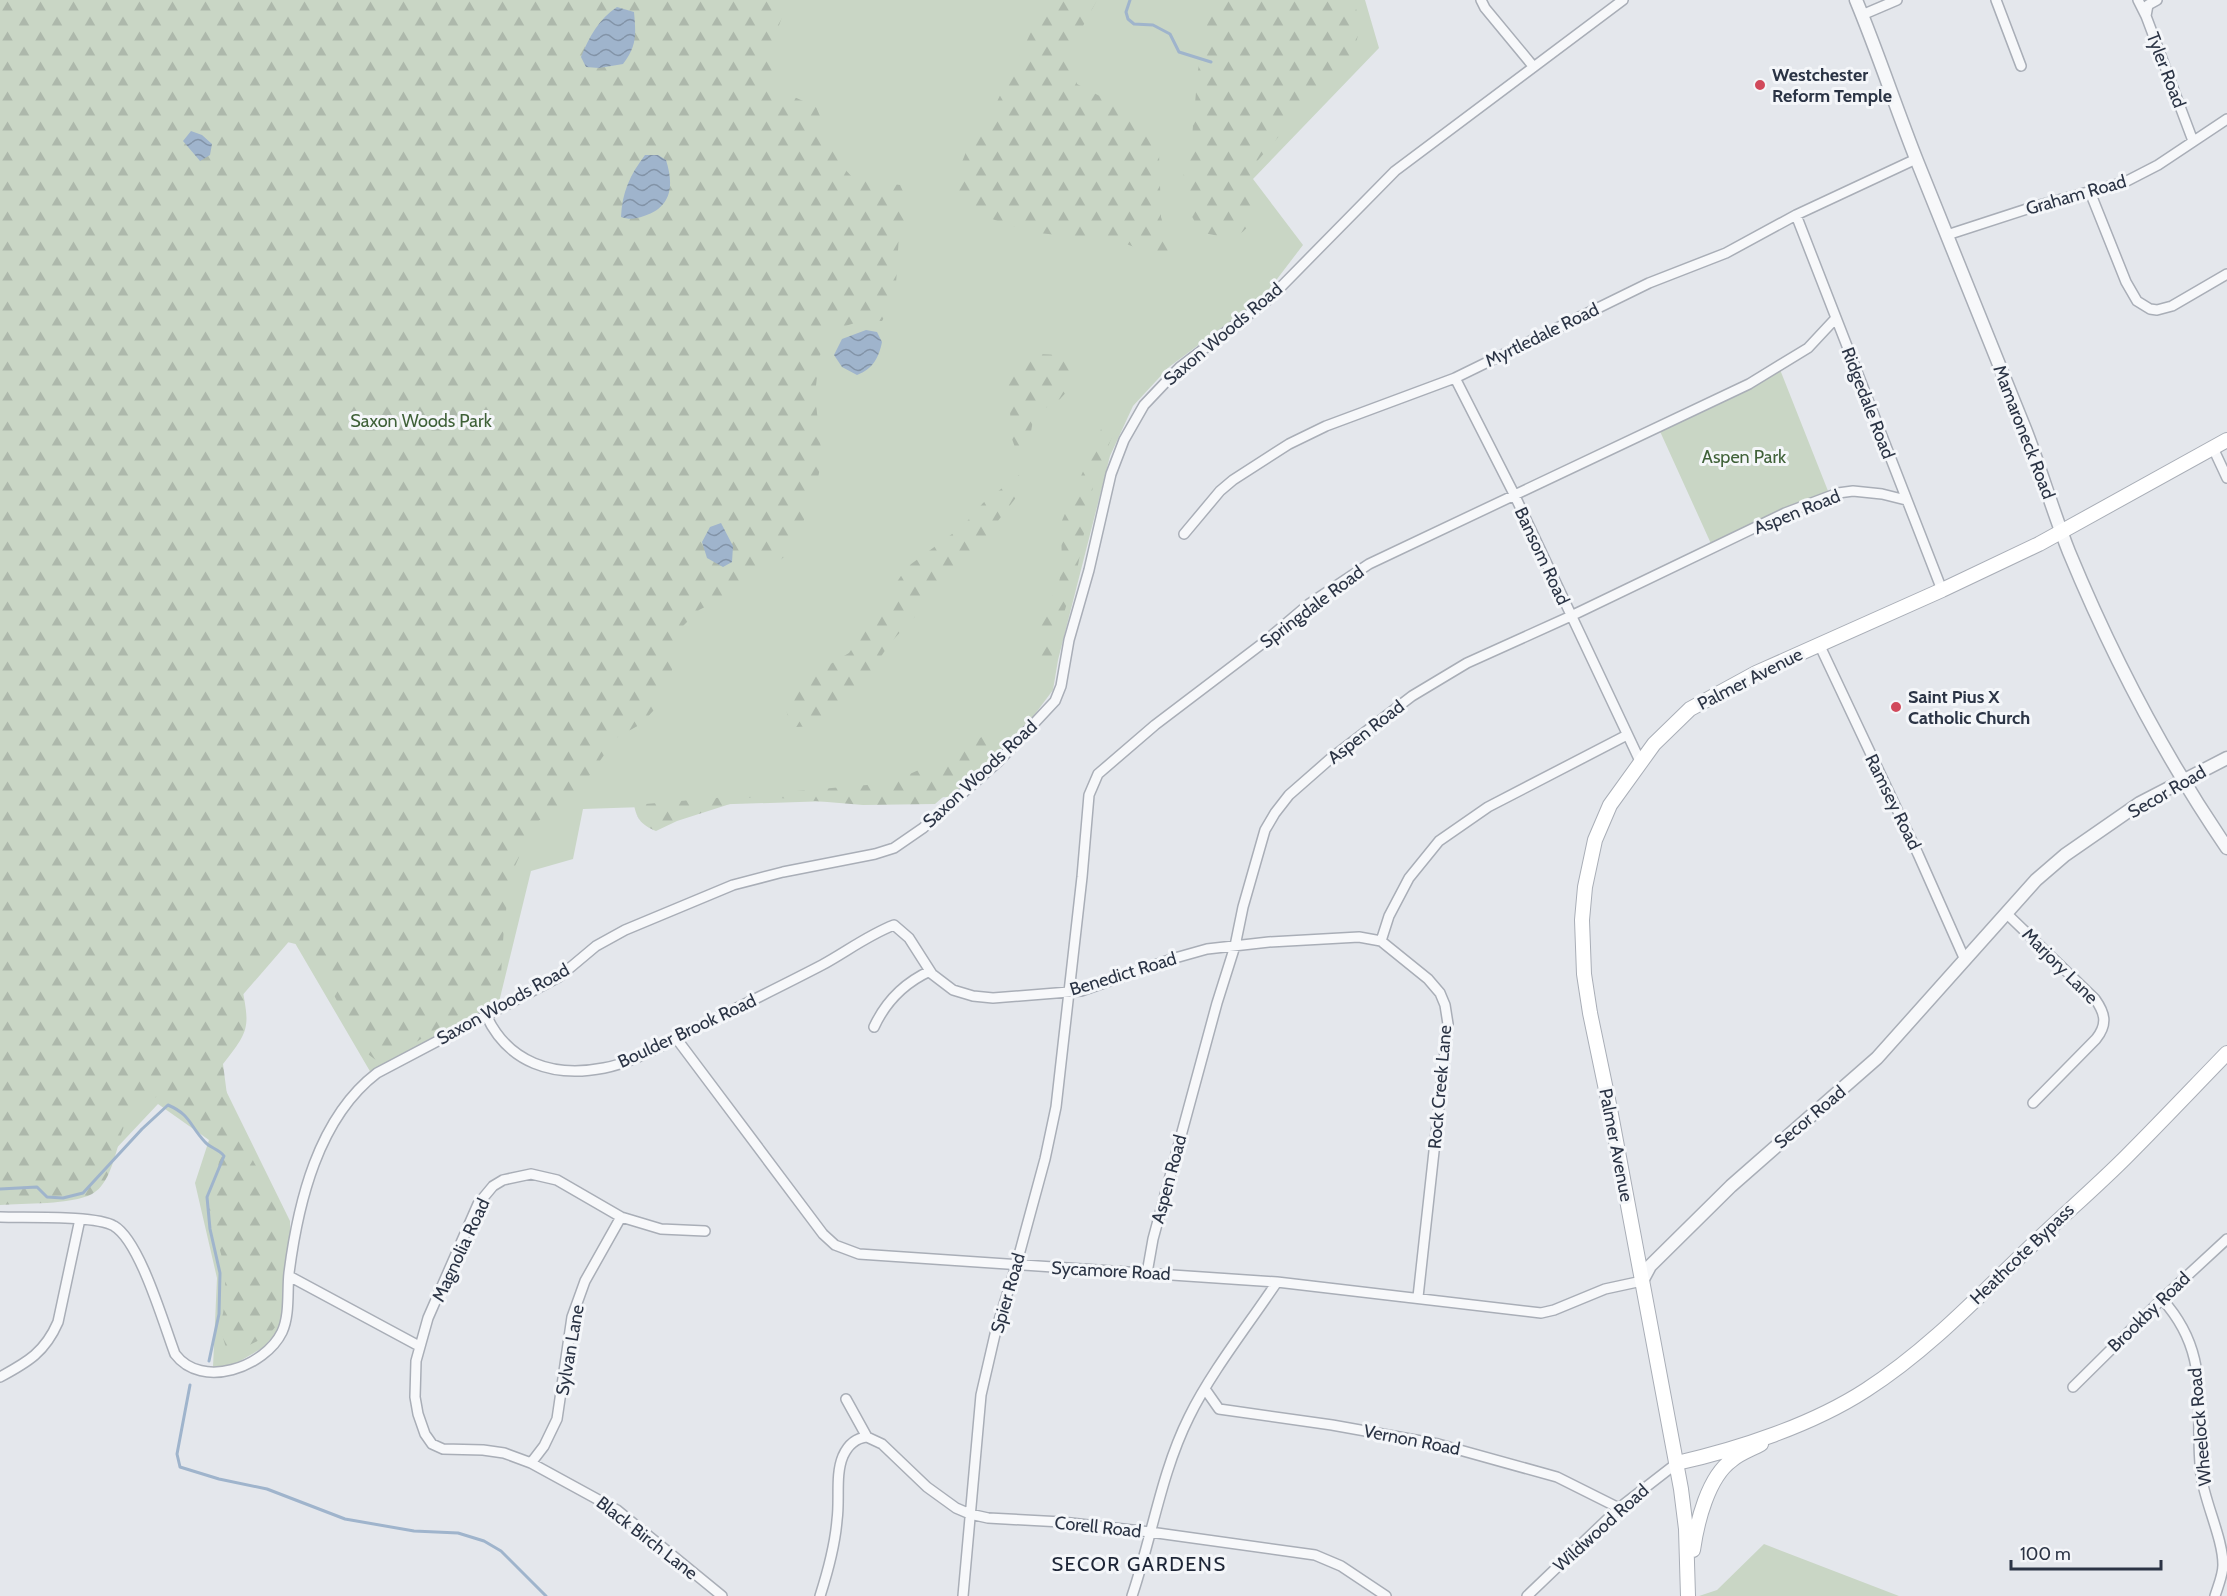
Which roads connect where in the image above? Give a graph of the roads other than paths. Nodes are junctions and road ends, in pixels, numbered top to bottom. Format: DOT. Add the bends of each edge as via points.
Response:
graph roads {
  1 [pos="1481,0"];
  2 [pos="1623,0"];
  3 [pos="1856,0"];
  4 [pos="1897,0"];
  5 [pos="1996,0"];
  6 [pos="2138,0"];
  7 [pos="2157,0"];
  8 [pos="1863,15"];
  9 [pos="2146,16"];
  10 [pos="1533,66"];
  11 [pos="2021,66"];
  12 [pos="2227,119"];
  13 [pos="2193,141"];
  14 [pos="1916,159"];
  15 [pos="2090,192"];
  16 [pos="1796,215"];
  17 [pos="1947,235"];
  18 [pos="2227,274"];
  19 [pos="1836,318"];
  20 [pos="1455,378"];
  21 [pos="2227,440"];
  22 [pos="2212,448"];
  23 [pos="2227,478"];
  24 [pos="1514,494"];
  25 [pos="1906,500"];
  26 [pos="2062,532"];
  27 [pos="1184,534"];
  28 [pos="1941,590"];
  29 [pos="1570,616"];
  30 [pos="1819,644"];
  31 [pos="1627,735"];
  32 [pos="2227,758"];
  33 [pos="1640,761"];
  34 [pos="2183,780"];
  35 [pos="2227,848"];
  36 [pos="2006,913"];
  37 [pos="894,925"];
  38 [pos="1381,941"];
  39 [pos="1235,946"];
  40 [pos="1965,960"];
  41 [pos="930,971"];
  42 [pos="1069,992"];
  43 [pos="486,1015"];
  44 [pos="874,1027"];
  45 [pos="676,1038"];
  46 [pos="2227,1053"];
  47 [pos="2033,1103"];
  48 [pos="0,1217"];
  49 [pos="621,1217"];
  50 [pos="80,1219"];
  51 [pos="705,1231"];
  52 [pos="2227,1239"];
  53 [pos="1016,1266"];
  54 [pos="1147,1273"];
  55 [pos="289,1276"];
  56 [pos="1642,1281"];
  57 [pos="1277,1282"];
  58 [pos="1418,1298"];
  59 [pos="2162,1299"];
  60 [pos="419,1346"];
  61 [pos="0,1377"];
  62 [pos="2073,1387"];
  63 [pos="1205,1389"];
  64 [pos="846,1399"];
  65 [pos="1795,1426"];
  66 [pos="867,1437"];
  67 [pos="531,1463"];
  68 [pos="1677,1463"];
  69 [pos="1619,1508"];
  70 [pos="970,1514"];
  71 [pos="1150,1532"];
  72 [pos="1688,1579"];
  73 [pos="722,1596"];
  74 [pos="820,1596"];
  75 [pos="963,1596"];
  76 [pos="1132,1596"];
  77 [pos="1386,1596"];
  78 [pos="1527,1596"];
  79 [pos="1688,1596"];
  80 [pos="2215,1596"];
  1 -- 10 [label="street"];
  2 -- 10 [label="street, Saxon Woods Road"];
  3 -- 8 [label="street, Mamaroneck Road"];
  4 -- 8 [label="street"];
  5 -- 11 [label="street"];
  6 -- 9 [label="street, Tyler Road"];
  7 -- 9 [label="street" via="2148,5"];
  8 -- 14 [label="street, Mamaroneck Road"];
  9 -- 13 [label="street, Tyler Road"];
  10 -- 43 [label="street, Saxon Woods Road" via="1395,171 1269,299 1179,367 1144,405 1111,474 1055,701 998,762 923,828 894,848 733,885 625,930 596,946 559,977"];
  12 -- 13 [label="street, Graham Road"];
  13 -- 15 [label="street, Graham Road" via="2140,176"];
  14 -- 16 [label="street, Myrtledale Road"];
  14 -- 17 [label="street, Mamaroneck Road"];
  15 -- 17 [label="street, Graham Road"];
  15 -- 18 [label="street" via="2126,282 2137,301 2150,309 2172,306"];
  16 -- 19 [label="street, Ridgedale Road"];
  16 -- 20 [label="street, Myrtledale Road" via="1726,253 1649,283"];
  17 -- 26 [label="street, Mamaroneck Road"];
  19 -- 24 [label="street, Springdale Road" via="1808,348 1749,384"];
  19 -- 25 [label="street, Ridgedale Road"];
  20 -- 24 [label="street, Bansom Road"];
  20 -- 27 [label="street, Myrtledale Road" via="1326,426 1289,444 1220,491"];
  21 -- 22 [label="main road, Palmer Avenue"];
  22 -- 23 [label="street"];
  22 -- 26 [label="main road, Palmer Avenue"];
  24 -- 29 [label="street, Bansom Road"];
  24 -- 42 [label="street, Springdale Road" via="1369,564 1339,584 1155,725 1098,774 1089,795"];
  25 -- 28 [label="street, Ridgedale Road"];
  25 -- 29 [label="street, Aspen Road" via="1853,491 1838,493 1785,513"];
  26 -- 28 [label="main road, Palmer Avenue"];
  26 -- 34 [label="street, Mamaroneck Road" via="2117,660"];
  28 -- 30 [label="main road, Palmer Avenue"];
  29 -- 31 [label="street, Bansom Road"];
  29 -- 39 [label="street, Aspen Road" via="1442,676 1330,759 1289,795 1265,830"];
  30 -- 33 [label="main road, Palmer Avenue" via="1739,681 1690,710"];
  30 -- 40 [label="street, Ramsey Road"];
  31 -- 33 [label="street"];
  31 -- 38 [label="street" via="1488,807 1439,841 1409,879"];
  32 -- 34 [label="street, Secor Road"];
  33 -- 56 [label="main road, Palmer Avenue" via="1610,805 1595,840 1585,887 1582,940 1590,1013"];
  34 -- 35 [label="street, Mamaroneck Road"];
  34 -- 36 [label="street, Secor Road" via="2140,803 2065,855"];
  36 -- 40 [label="street, Secor Road"];
  36 -- 47 [label="street, Marjory Lane" via="2095,999 2105,1015 2102,1032"];
  37 -- 41 [label="street, Benedict Road" via="909,938"];
  37 -- 45 [label="street, Boulder Brook Road"];
  38 -- 39 [label="street, Benedict Road" via="1359,937"];
  38 -- 58 [label="street, Rock Creek Lane" via="1440,993 1448,1024"];
  39 -- 42 [label="street, Benedict Road" via="1175,958"];
  39 -- 54 [label="street, Aspen Road" via="1153,1239"];
  40 -- 56 [label="street, Secor Road" via="1877,1058 1731,1186 1650,1266"];
  41 -- 42 [label="street, Benedict Road" via="953,990 974,996"];
  41 -- 44 [label="street" via="902,988 881,1011"];
  42 -- 53 [label="street, Spier Road" via="1056,1107"];
  43 -- 45 [label="street, Boulder Brook Road" via="492,1028 525,1061 556,1070 603,1069"];
  43 -- 55 [label="street, Saxon Woods Road" via="377,1073 339,1112 301,1205"];
  45 -- 53 [label="street, Sycamore Road" via="835,1245 860,1254"];
  46 -- 65 [label="main road, Heathcote Bypass" via="2124,1159 1926,1345 1866,1390"];
  48 -- 50 [label="street"];
  49 -- 51 [label="street" via="661,1229"];
  49 -- 60 [label="street, Magnolia Road" via="557,1180 531,1174 493,1186 478,1204 462,1238"];
  49 -- 67 [label="street, Sylvan Lane" via="585,1281 572,1317 557,1419"];
  50 -- 55 [label="street, Saxon Woods Road" via="114,1226 126,1236 175,1354 181,1362 199,1370 221,1372 238,1368 273,1346 283,1330"];
  50 -- 61 [label="street" via="52,1337 34,1357"];
  52 -- 59 [label="street, Brookby Road"];
  53 -- 54 [label="street, Sycamore Road"];
  53 -- 70 [label="street, Spier Road" via="981,1395"];
  54 -- 57 [label="street, Sycamore Road"];
  55 -- 60 [label="street"];
  56 -- 58 [label="street, Sycamore Road" via="1605,1289 1554,1311 1541,1312"];
  56 -- 68 [label="main road"];
  57 -- 58 [label="street, Sycamore Road"];
  57 -- 63 [label="street"];
  59 -- 62 [label="street, Brookby Road"];
  59 -- 80 [label="street, Wheelock Road" via="2183,1330 2197,1367 2201,1474 2222,1558"];
  60 -- 67 [label="street, Black Birch Lane" via="417,1414 432,1444 443,1449 504,1453"];
  63 -- 69 [label="street, Vernon Road" via="1219,1409 1438,1444 1557,1477"];
  63 -- 71 [label="street" via="1179,1442"];
  64 -- 66 [label="street, Corell Road"];
  65 -- 68 [label="main road"];
  65 -- 72 [label="main road" via="1731,1460 1716,1478 1698,1525"];
  66 -- 70 [label="street, Corell Road" via="882,1444 927,1487"];
  66 -- 74 [label="street" via="848,1447 840,1467 831,1560"];
  67 -- 73 [label="street, Black Birch Lane" via="616,1510"];
  68 -- 69 [label="street, Wildwood Road"];
  68 -- 72 [label="main road"];
  69 -- 78 [label="street, Wildwood Road"];
  70 -- 71 [label="street, Corell Road"];
  70 -- 75 [label="street, Spier Road"];
  71 -- 76 [label="street"];
  71 -- 77 [label="street, Corell Road" via="1315,1555 1350,1571"];
  72 -- 79 [label="main road"];
}
